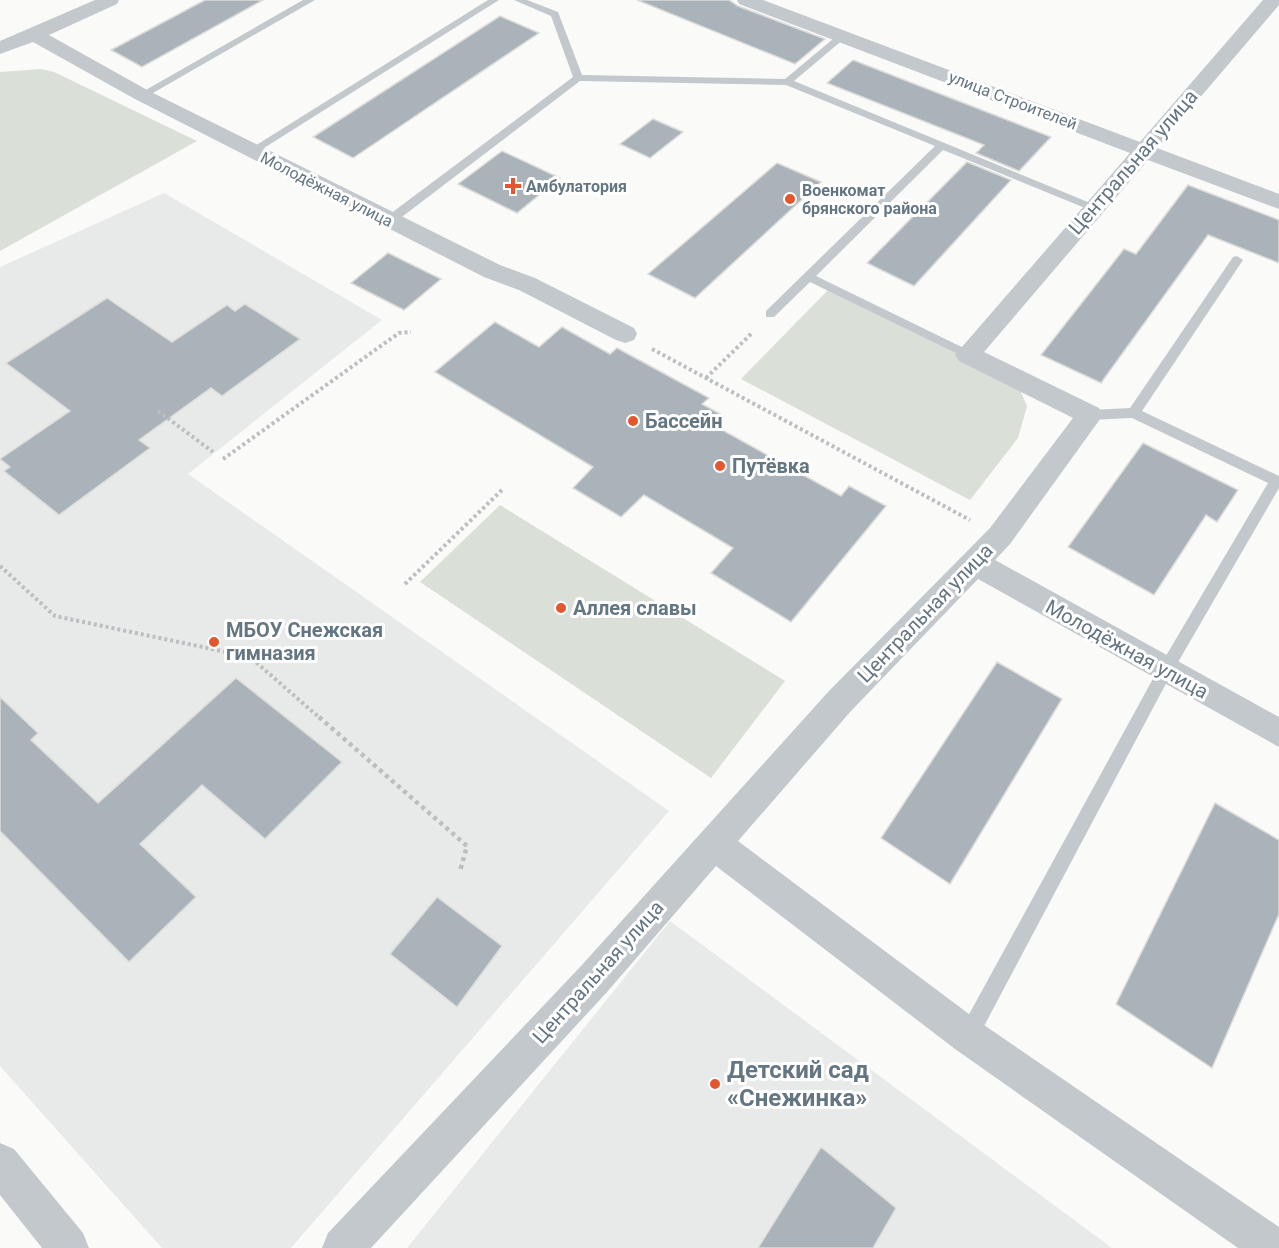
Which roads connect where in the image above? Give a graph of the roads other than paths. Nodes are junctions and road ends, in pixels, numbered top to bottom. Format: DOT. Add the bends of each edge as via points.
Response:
graph roads {
  1 [pos="110,0"];
  2 [pos="310,0"];
  3 [pos="494,0"];
  4 [pos="519,0"];
  5 [pos="746,0"];
  6 [pos="1273,0"];
  7 [pos="34,35"];
  8 [pos="842,36"];
  9 [pos="0,48"];
  10 [pos="578,78"];
  11 [pos="787,82"];
  12 [pos="142,95"];
  13 [pos="942,145"];
  14 [pos="1144,149"];
  15 [pos="252,151"];
  16 [pos="1279,202"];
  17 [pos="1094,207"];
  18 [pos="390,220"];
  19 [pos="1237,260"];
  20 [pos="809,277"];
  21 [pos="770,314"];
  22 [pos="625,334"];
  23 [pos="968,355"];
  24 [pos="1134,413"];
  25 [pos="1090,415"];
  26 [pos="1277,481"];
  27 [pos="975,563"];
  28 [pos="1165,671"];
  29 [pos="1279,733"];
  30 [pos="714,844"];
  31 [pos="968,1036"];
  32 [pos="0,1163"];
  33 [pos="68,1248"];
  34 [pos="343,1248"];
  35 [pos="1274,1248"];
  1 -- 7 [label="street"];
  2 -- 12 [label="lane"];
  3 -- 15 [label="lane"];
  4 -- 10 [label="lane" via="555,14"];
  5 -- 8 [label="street, улица Строителей"];
  6 -- 14 [label="street, Центральная улица"];
  7 -- 9 [label="street"];
  7 -- 12 [label="street, Молодёжная улица"];
  8 -- 11 [label="lane"];
  8 -- 14 [label="street, улица Строителей"];
  10 -- 11 [label="lane"];
  10 -- 18 [label="lane"];
  11 -- 13 [label="lane"];
  12 -- 15 [label="street, Молодёжная улица"];
  13 -- 17 [label="lane"];
  13 -- 20 [label="lane"];
  14 -- 16 [label="street, улица Строителей"];
  14 -- 17 [label="street, Центральная улица"];
  15 -- 18 [label="street, Молодёжная улица"];
  17 -- 23 [label="street, Центральная улица"];
  18 -- 22 [label="street, Молодёжная улица"];
  19 -- 24 [label="lane"];
  20 -- 21 [label="lane"];
  20 -- 23 [label="lane"];
  23 -- 25 [label="street"];
  24 -- 25 [label="lane"];
  24 -- 26 [label="lane"];
  25 -- 27 [label="street, Центральная улица" via="1000,536"];
  26 -- 28 [label="lane"];
  27 -- 28 [label="street, Молодёжная улица"];
  27 -- 30 [label="street, Центральная улица" via="840,701"];
  28 -- 29 [label="street, Молодёжная улица"];
  28 -- 31 [label="lane"];
  30 -- 31 [label="street"];
  30 -- 34 [label="street, Центральная улица"];
  31 -- 35 [label="street"];
  32 -- 33 [label="street"];
}
